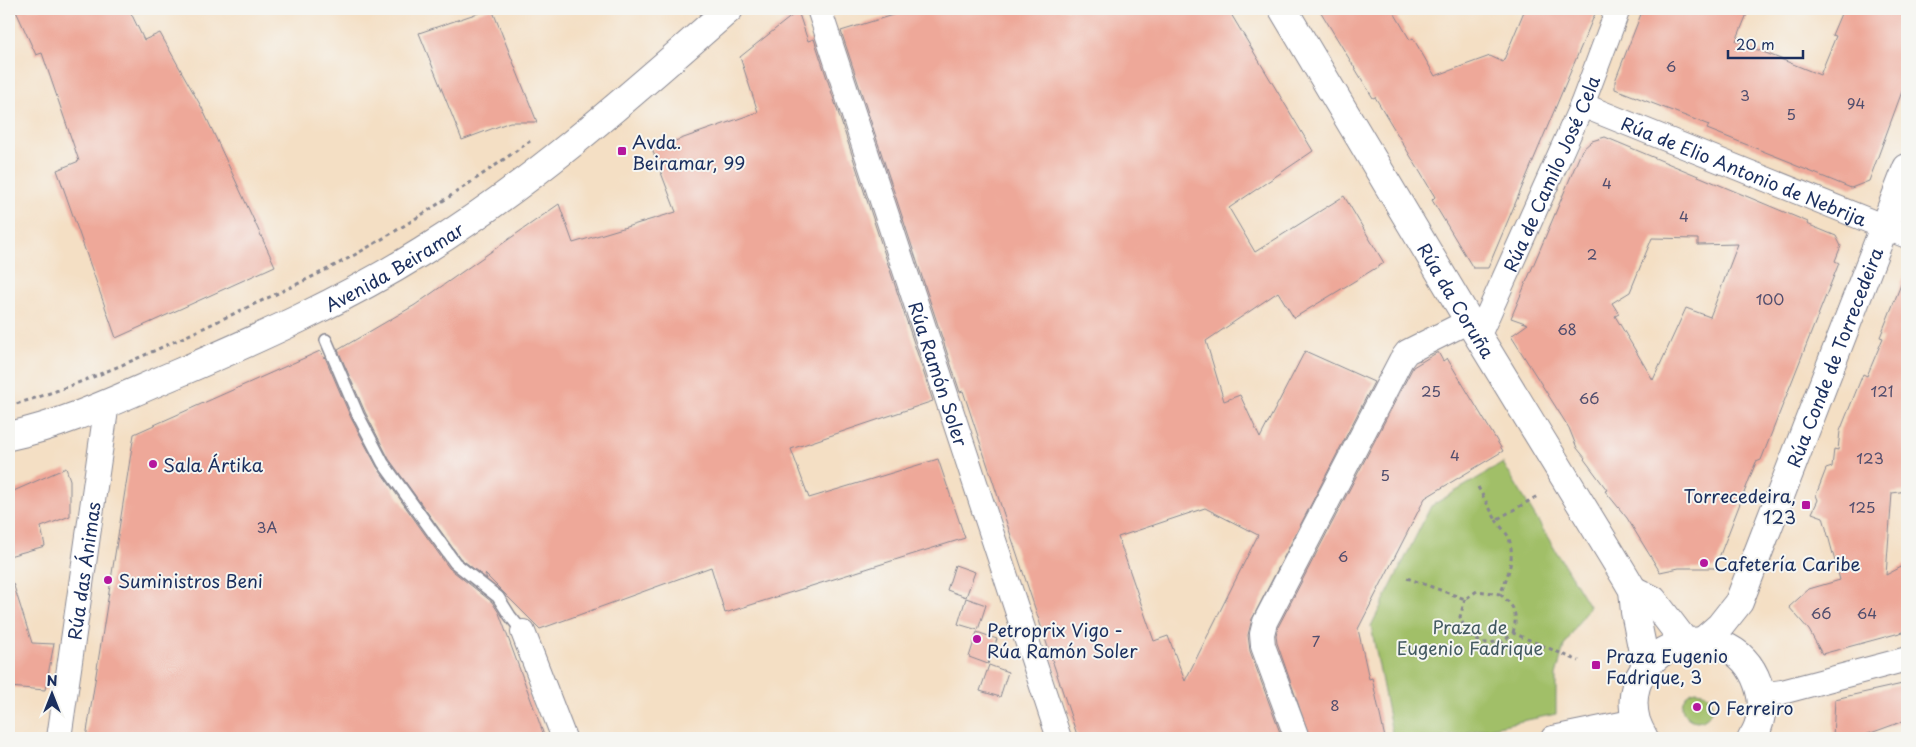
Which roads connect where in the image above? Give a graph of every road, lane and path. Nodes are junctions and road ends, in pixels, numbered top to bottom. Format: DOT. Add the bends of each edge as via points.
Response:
graph roads {
  1 [pos="729,9"];
  2 [pos="819,9"];
  3 [pos="1283,9"];
  4 [pos="1618,9"];
  5 [pos="1582,105"];
  6 [pos="532,139"];
  7 [pos="1907,168"];
  8 [pos="1895,232"];
  9 [pos="1474,329"];
  10 [pos="326,340"];
  11 [pos="107,403"];
  12 [pos="9,406"];
  13 [pos="9,436"];
  14 [pos="1478,487"];
  15 [pos="1539,496"];
  16 [pos="1496,520"];
  17 [pos="1407,578"];
  18 [pos="1632,590"];
  19 [pos="1500,594"];
  20 [pos="1465,599"];
  21 [pos="1739,602"];
  22 [pos="523,632"];
  23 [pos="1513,633"];
  24 [pos="1694,641"];
  25 [pos="1740,656"];
  26 [pos="1907,659"];
  27 [pos="1579,661"];
  28 [pos="1646,667"];
  29 [pos="1761,695"];
  30 [pos="1640,729"];
  31 [pos="59,738"];
  32 [pos="564,738"];
  33 [pos="1059,738"];
  34 [pos="1297,738"];
  35 [pos="1553,738"];
  36 [pos="1752,738"];
  1 -- 11 [label="main road, Avenida Beiramar" via="520,186 423,251 363,286 268,333"];
  2 -- 33 [label="street, Rúa Ramón Soler"];
  3 -- 9 [label="main road, Rúa da Coruña"];
  4 -- 5 [label="street, Rúa de Camilo José Cela"];
  5 -- 8 [label="street, Rúa de Elio Antonio de Nebrija"];
  5 -- 9 [label="street, Rúa de Camilo José Cela"];
  6 -- 12 [label="path" via="416,219 348,258 142,357"];
  7 -- 8 [label="main road, Rúa Conde de Torrecedeira"];
  8 -- 21 [label="main road, Rúa Conde de Torrecedeira"];
  9 -- 18 [label="main road, Rúa da Coruña"];
  9 -- 34 [label="street" via="1407,352 1401,360 1265,622 1263,646"];
  10 -- 22 [label="lane" via="358,415 383,463 455,563 498,598"];
  11 -- 13 [label="main road, Avenida Beiramar" via="36,430"];
  11 -- 31 [label="street, Rúa das Ánimas"];
  14 -- 16 [label="path"];
  15 -- 16 [label="path"];
  16 -- 19 [label="path" via="1508,537 1511,558 1509,575"];
  17 -- 20 [label="path"];
  18 -- 24 [label="main road, Rúa da Coruña" via="1652,600"];
  18 -- 28 [label="main road, Rúa da Coruña"];
  19 -- 20 [label="path" via="1477,591"];
  19 -- 23 [label="path" via="1511,604 1517,618"];
  20 -- 23 [label="path" via="1460,617 1467,634 1482,643 1502,642"];
  21 -- 24 [label="main road, Rúa Conde de Torrecedeira" via="1720,626"];
  21 -- 25 [label="main road, Rúa Conde de Torrecedeira" via="1736,632"];
  22 -- 32 [label="street"];
  23 -- 27 [label="path"];
  24 -- 25 [label="main road" via="1716,643"];
  24 -- 28 [label="main road" via="1664,652"];
  25 -- 29 [label="main road" via="1758,680"];
  26 -- 29 [label="street"];
  28 -- 30 [label="main road" via="1634,702"];
  29 -- 36 [label="main road" via="1760,723"];
  30 -- 35 [label="street"];
}
